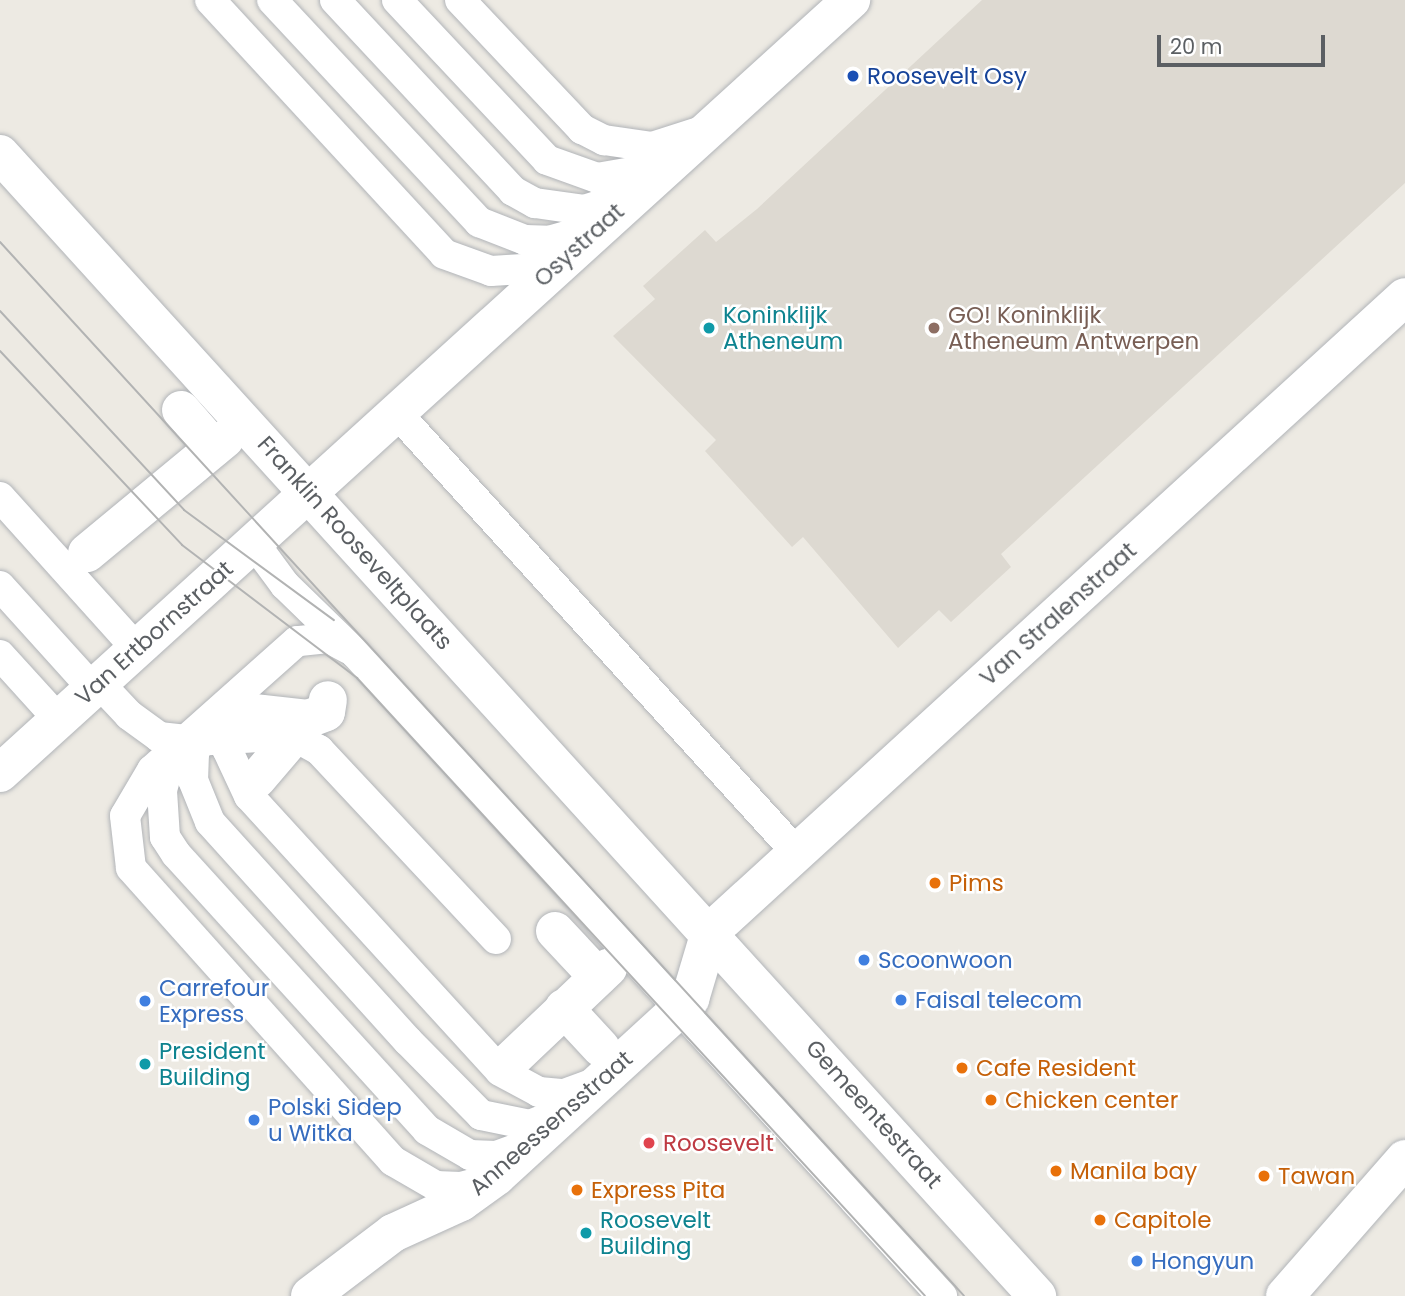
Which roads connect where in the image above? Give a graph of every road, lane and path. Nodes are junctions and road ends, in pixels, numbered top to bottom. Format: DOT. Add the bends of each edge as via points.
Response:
graph roads {
  1 [pos="209,0"];
  2 [pos="272,0"];
  3 [pos="335,0"];
  4 [pos="397,0"];
  5 [pos="460,0"];
  6 [pos="851,0"];
  7 [pos="719,118"];
  8 [pos="685,149"];
  9 [pos="0,154"];
  10 [pos="651,180"];
  11 [pos="616,211"];
  12 [pos="582,243"];
  13 [pos="1405,297"];
  14 [pos="181,410"];
  15 [pos="396,412"];
  16 [pos="309,493"];
  17 [pos="0,497"];
  18 [pos="254,542"];
  19 [pos="88,553"];
  20 [pos="0,586"];
  21 [pos="137,649"];
  22 [pos="355,653"];
  23 [pos="0,655"];
  24 [pos="96,686"];
  25 [pos="243,699"];
  26 [pos="309,719"];
  27 [pos="58,720"];
  28 [pos="196,743"];
  29 [pos="0,773"];
  30 [pos="257,779"];
  31 [pos="797,853"];
  32 [pos="555,931"];
  33 [pos="710,932"];
  34 [pos="496,939"];
  35 [pos="564,1008"];
  36 [pos="679,1010"];
  37 [pos="511,1060"];
  38 [pos="605,1060"];
  39 [pos="575,1105"];
  40 [pos="541,1136"];
  41 [pos="1405,1159"];
  42 [pos="507,1167"];
  43 [pos="310,1296"];
  44 [pos="942,1296"];
  45 [pos="1037,1296"];
  46 [pos="1285,1296"];
  1 -- 12 [label="lane" via="444,254 466,265 515,272 551,263"];
  2 -- 11 [label="lane" via="479,222 501,234 550,241 573,237"];
  3 -- 10 [label="lane" via="513,191 535,203 584,210 608,206"];
  4 -- 8 [label="lane" via="528,144 569,172 597,178 642,174"];
  5 -- 7 [label="lane" via="563,113 604,140 627,146 676,143"];
  6 -- 7 [label="street, Osystraat"];
  7 -- 8 [label="street, Osystraat"];
  8 -- 10 [label="street, Osystraat"];
  9 -- 16 [label="street, Franklin Rooseveltplaats"];
  10 -- 11 [label="street, Osystraat"];
  11 -- 12 [label="street, Osystraat"];
  12 -- 15 [label="street, Osystraat"];
  13 -- 31 [label="street, Van Stralenstraat"];
  14 -- 19 [label="street" via="220,443"];
  15 -- 16 [label="street, Osystraat"];
  15 -- 31 [label="lane"];
  16 -- 18 [label="street, Van Ertbornstraat"];
  16 -- 33 [label="street, Franklin Rooseveltplaats"];
  17 -- 21 [label="lane"];
  18 -- 21 [label="street, Van Ertbornstraat"];
  18 -- 22 [label="lane" via="285,585"];
  20 -- 24 [label="lane"];
  21 -- 24 [label="street, Van Ertbornstraat"];
  22 -- 25 [label="lane" via="328,638 309,638 284,650"];
  22 -- 36 [label="lane"];
  23 -- 27 [label="lane"];
  24 -- 27 [label="street, Van Ertbornstraat"];
  24 -- 28 [label="lane" via="142,727"];
  25 -- 26 [label="street"];
  25 -- 28 [label="lane"];
  25 -- 28 [label="lane" via="238,697"];
  26 -- 28 [label="lane"];
  26 -- 30 [label="street"];
  26 -- 34 [label="lane" via="328,756"];
  27 -- 29 [label="street, Van Ertbornstraat"];
  28 -- 38 [label="lane" via="234,774 249,796 500,1071 539,1093 564,1094"];
  28 -- 39 [label="lane" via="193,780 210,822 465,1102 505,1124 530,1125"];
  28 -- 40 [label="lane" via="162,791 165,837 176,853 427,1130 470,1155 496,1156 520,1150"];
  28 -- 42 [label="lane" via="135,791 125,816 124,842 142,885 412,1177 461,1187"];
  31 -- 33 [label="street, Van Stralenstraat"];
  32 -- 35 [label="street" via="603,973"];
  33 -- 36 [label="street, Anneessensstraat" via="690,999"];
  33 -- 45 [label="street, Gemeentestraat"];
  35 -- 37 [label="street"];
  35 -- 38 [label="street"];
  36 -- 38 [label="street, Anneessensstraat"];
  36 -- 44 [label="lane"];
  38 -- 39 [label="street, Anneessensstraat"];
  39 -- 40 [label="street, Anneessensstraat"];
  40 -- 42 [label="street, Anneessensstraat"];
  41 -- 46 [label="street"];
  42 -- 43 [label="street, Anneessensstraat" via="480,1191 374,1245"];
}
